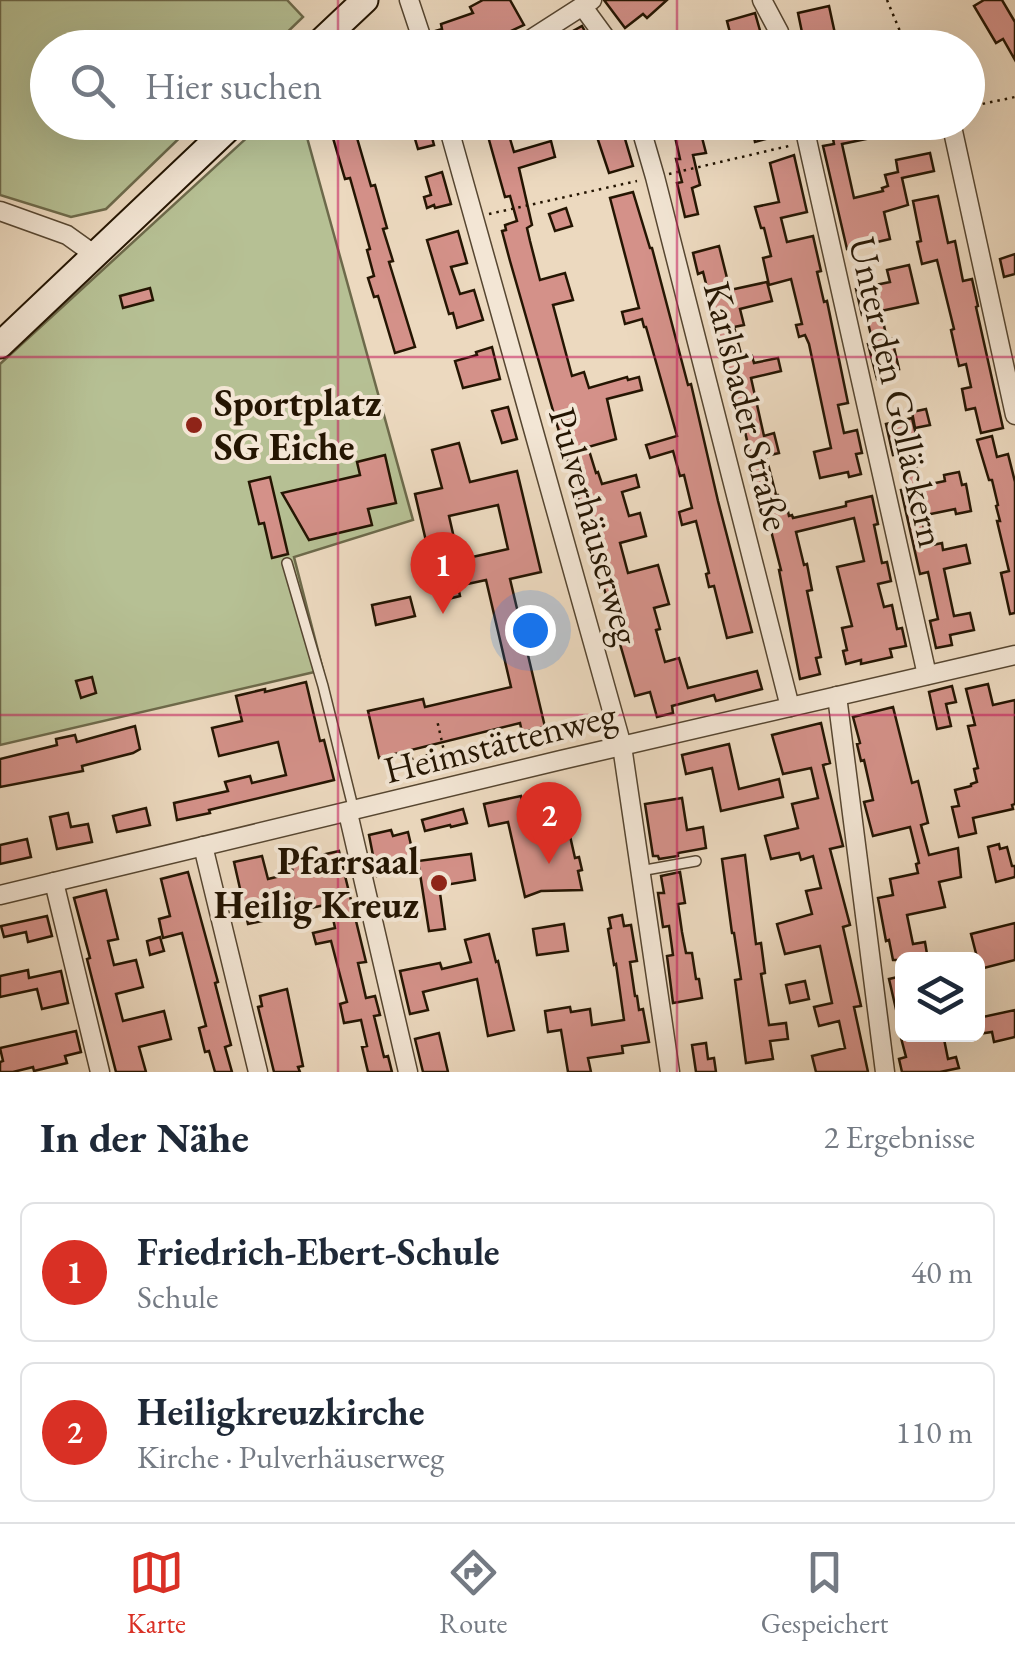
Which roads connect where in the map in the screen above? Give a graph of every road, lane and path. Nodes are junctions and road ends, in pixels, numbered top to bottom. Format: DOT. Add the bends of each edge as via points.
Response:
graph roads {
  1 [pos="364,0"];
  2 [pos="409,0"];
  3 [pos="762,0"];
  4 [pos="887,0"];
  5 [pos="588,4"];
  6 [pos="333,30"];
  7 [pos="420,30"];
  8 [pos="546,30"];
  9 [pos="602,30"];
  10 [pos="778,30"];
  11 [pos="900,30"];
  12 [pos="1015,97"];
  13 [pos="985,103"];
  14 [pos="216,140"];
  15 [pos="452,140"];
  16 [pos="644,140"];
  17 [pos="817,140"];
  18 [pos="955,140"];
  19 [pos="808,142"];
  20 [pos="655,177"];
  21 [pos="0,211"];
  22 [pos="474,218"];
  23 [pos="95,255"];
  24 [pos="0,345"];
  25 [pos="1015,415"];
  26 [pos="287,564"];
  27 [pos="1015,655"];
  28 [pos="928,675"];
  29 [pos="837,696"];
  30 [pos="790,707"];
  31 [pos="437,720"];
  32 [pos="622,746"];
  33 [pos="406,753"];
  34 [pos="428,755"];
  35 [pos="408,760"];
  36 [pos="351,812"];
  37 [pos="203,846"];
  38 [pos="696,862"];
  39 [pos="640,871"];
  40 [pos="54,882"];
  41 [pos="0,896"];
  42 [pos="100,1072"];
  43 [pos="258,1072"];
  44 [pos="408,1072"];
  45 [pos="670,1072"];
  46 [pos="885,1072"];
  1 -- 6 [label="main road"];
  2 -- 7 [label="street"];
  3 -- 10 [label="street"];
  4 -- 11 [label="path"];
  5 -- 8 [label="street"];
  5 -- 9 [label="street"];
  12 -- 13 [label="path"];
  14 -- 23 [label="main road"];
  15 -- 22 [label="street, Pulverhäuserweg"];
  16 -- 20 [label="street, Karlsbader Straße"];
  17 -- 19 [label="path"];
  18 -- 25 [label="street"];
  19 -- 20 [label="path"];
  19 -- 28 [label="street, Unter den Golläckern"];
  20 -- 22 [label="path"];
  20 -- 30 [label="street, Karlsbader Straße"];
  21 -- 23 [label="street" via="54,229"];
  22 -- 32 [label="street, Pulverhäuserweg"];
  23 -- 24 [label="main road"];
  26 -- 36 [label="lane"];
  27 -- 28 [label="street, Heimstättenweg"];
  28 -- 29 [label="street, Heimstättenweg"];
  29 -- 30 [label="street, Heimstättenweg"];
  29 -- 46 [label="street"];
  30 -- 32 [label="street, Heimstättenweg"];
  31 -- 34 [label="path" via="444,752"];
  32 -- 36 [label="street, Heimstättenweg"];
  32 -- 39 [label="street, Pulverhäuserweg"];
  33 -- 35 [label="path"];
  34 -- 35 [label="path"];
  34 -- 35 [label="path" via="420,770 410,772"];
  36 -- 37 [label="street, Heimstättenweg"];
  36 -- 44 [label="street"];
  37 -- 40 [label="street, Heimstättenweg"];
  37 -- 43 [label="street"];
  38 -- 39 [label="lane"];
  39 -- 45 [label="street, Pulverhäuserweg"];
  40 -- 41 [label="street, Heimstättenweg"];
  40 -- 42 [label="street"];
}
